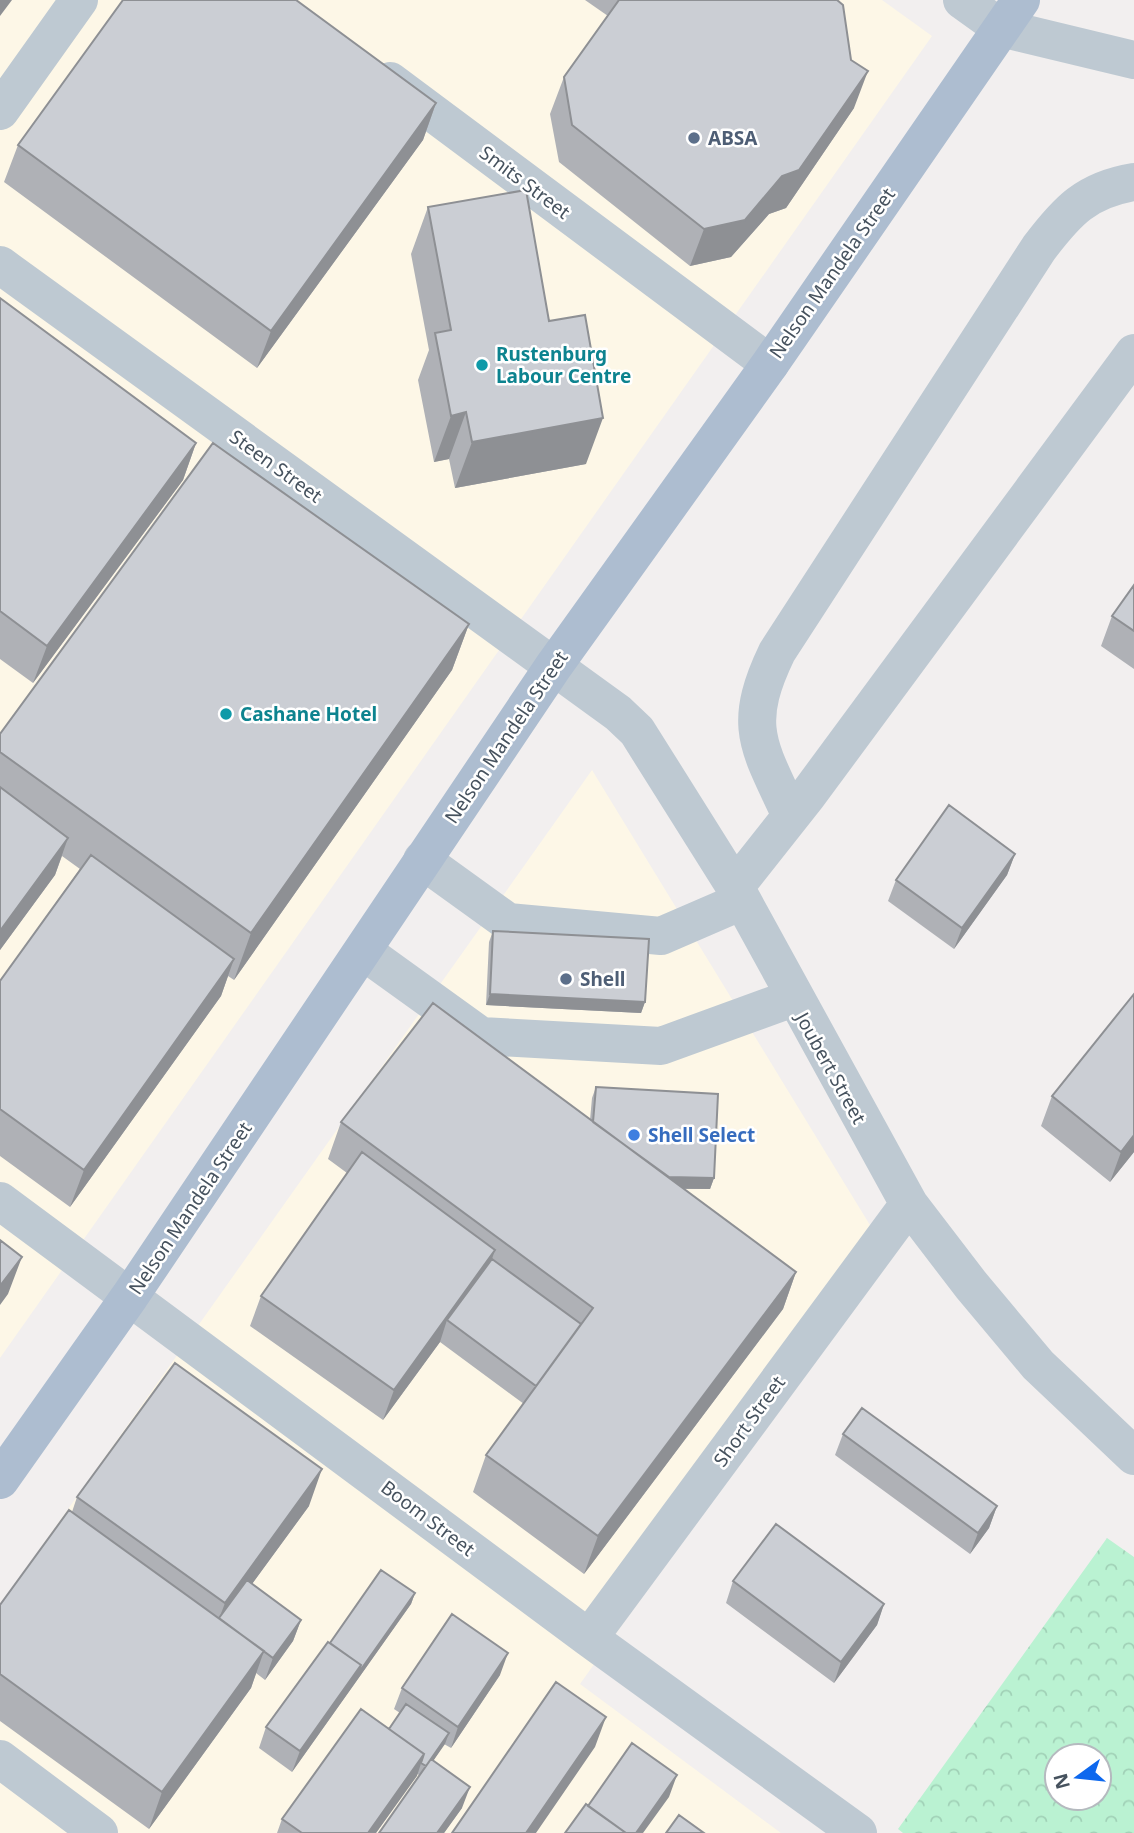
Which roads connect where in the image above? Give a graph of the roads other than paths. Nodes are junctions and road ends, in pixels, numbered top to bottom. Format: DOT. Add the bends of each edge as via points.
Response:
graph roads {
  1 [pos="79,0"];
  2 [pos="962,0"];
  3 [pos="1011,14"];
  4 [pos="359,58"];
  5 [pos="1134,60"];
  6 [pos="0,111"];
  7 [pos="1134,182"];
  8 [pos="0,265"];
  9 [pos="1134,353"];
  10 [pos="770,363"];
  11 [pos="553,667"];
  12 [pos="791,816"];
  13 [pos="422,860"];
  14 [pos="738,894"];
  15 [pos="363,951"];
  16 [pos="793,998"];
  17 [pos="0,1200"];
  18 [pos="909,1204"];
  19 [pos="130,1296"];
  20 [pos="1134,1456"];
  21 [pos="0,1480"];
  22 [pos="589,1639"];
  23 [pos="0,1759"];
  24 [pos="99,1833"];
  25 [pos="858,1833"];
  1 -- 6 [label="street"];
  2 -- 3 [label="street"];
  3 -- 5 [label="street"];
  3 -- 10 [label="main road, Nelson Mandela Street"];
  4 -- 10 [label="street, Smits Street"];
  7 -- 12 [label="street" via="1112,185 1087,197 1066,213 1038,248 777,652 760,687 755,717 760,748"];
  8 -- 11 [label="street, Steen Street"];
  9 -- 12 [label="street"];
  10 -- 11 [label="main road, Nelson Mandela Street"];
  11 -- 13 [label="main road, Nelson Mandela Street"];
  11 -- 14 [label="street, Joubert Street" via="637,731"];
  12 -- 14 [label="street"];
  13 -- 14 [label="street" via="508,922 661,936"];
  13 -- 15 [label="main road, Nelson Mandela Street"];
  14 -- 16 [label="street, Joubert Street"];
  15 -- 16 [label="street" via="481,1036 661,1046"];
  15 -- 19 [label="main road, Nelson Mandela Street"];
  16 -- 18 [label="street, Joubert Street"];
  17 -- 19 [label="street, Boom Street"];
  18 -- 20 [label="street, Joubert Street" via="1038,1365"];
  18 -- 22 [label="street, Short Street"];
  19 -- 21 [label="main road, Nelson Mandela Street"];
  19 -- 22 [label="street, Boom Street"];
  22 -- 25 [label="street, Boom Street"];
  23 -- 24 [label="street"];
}
